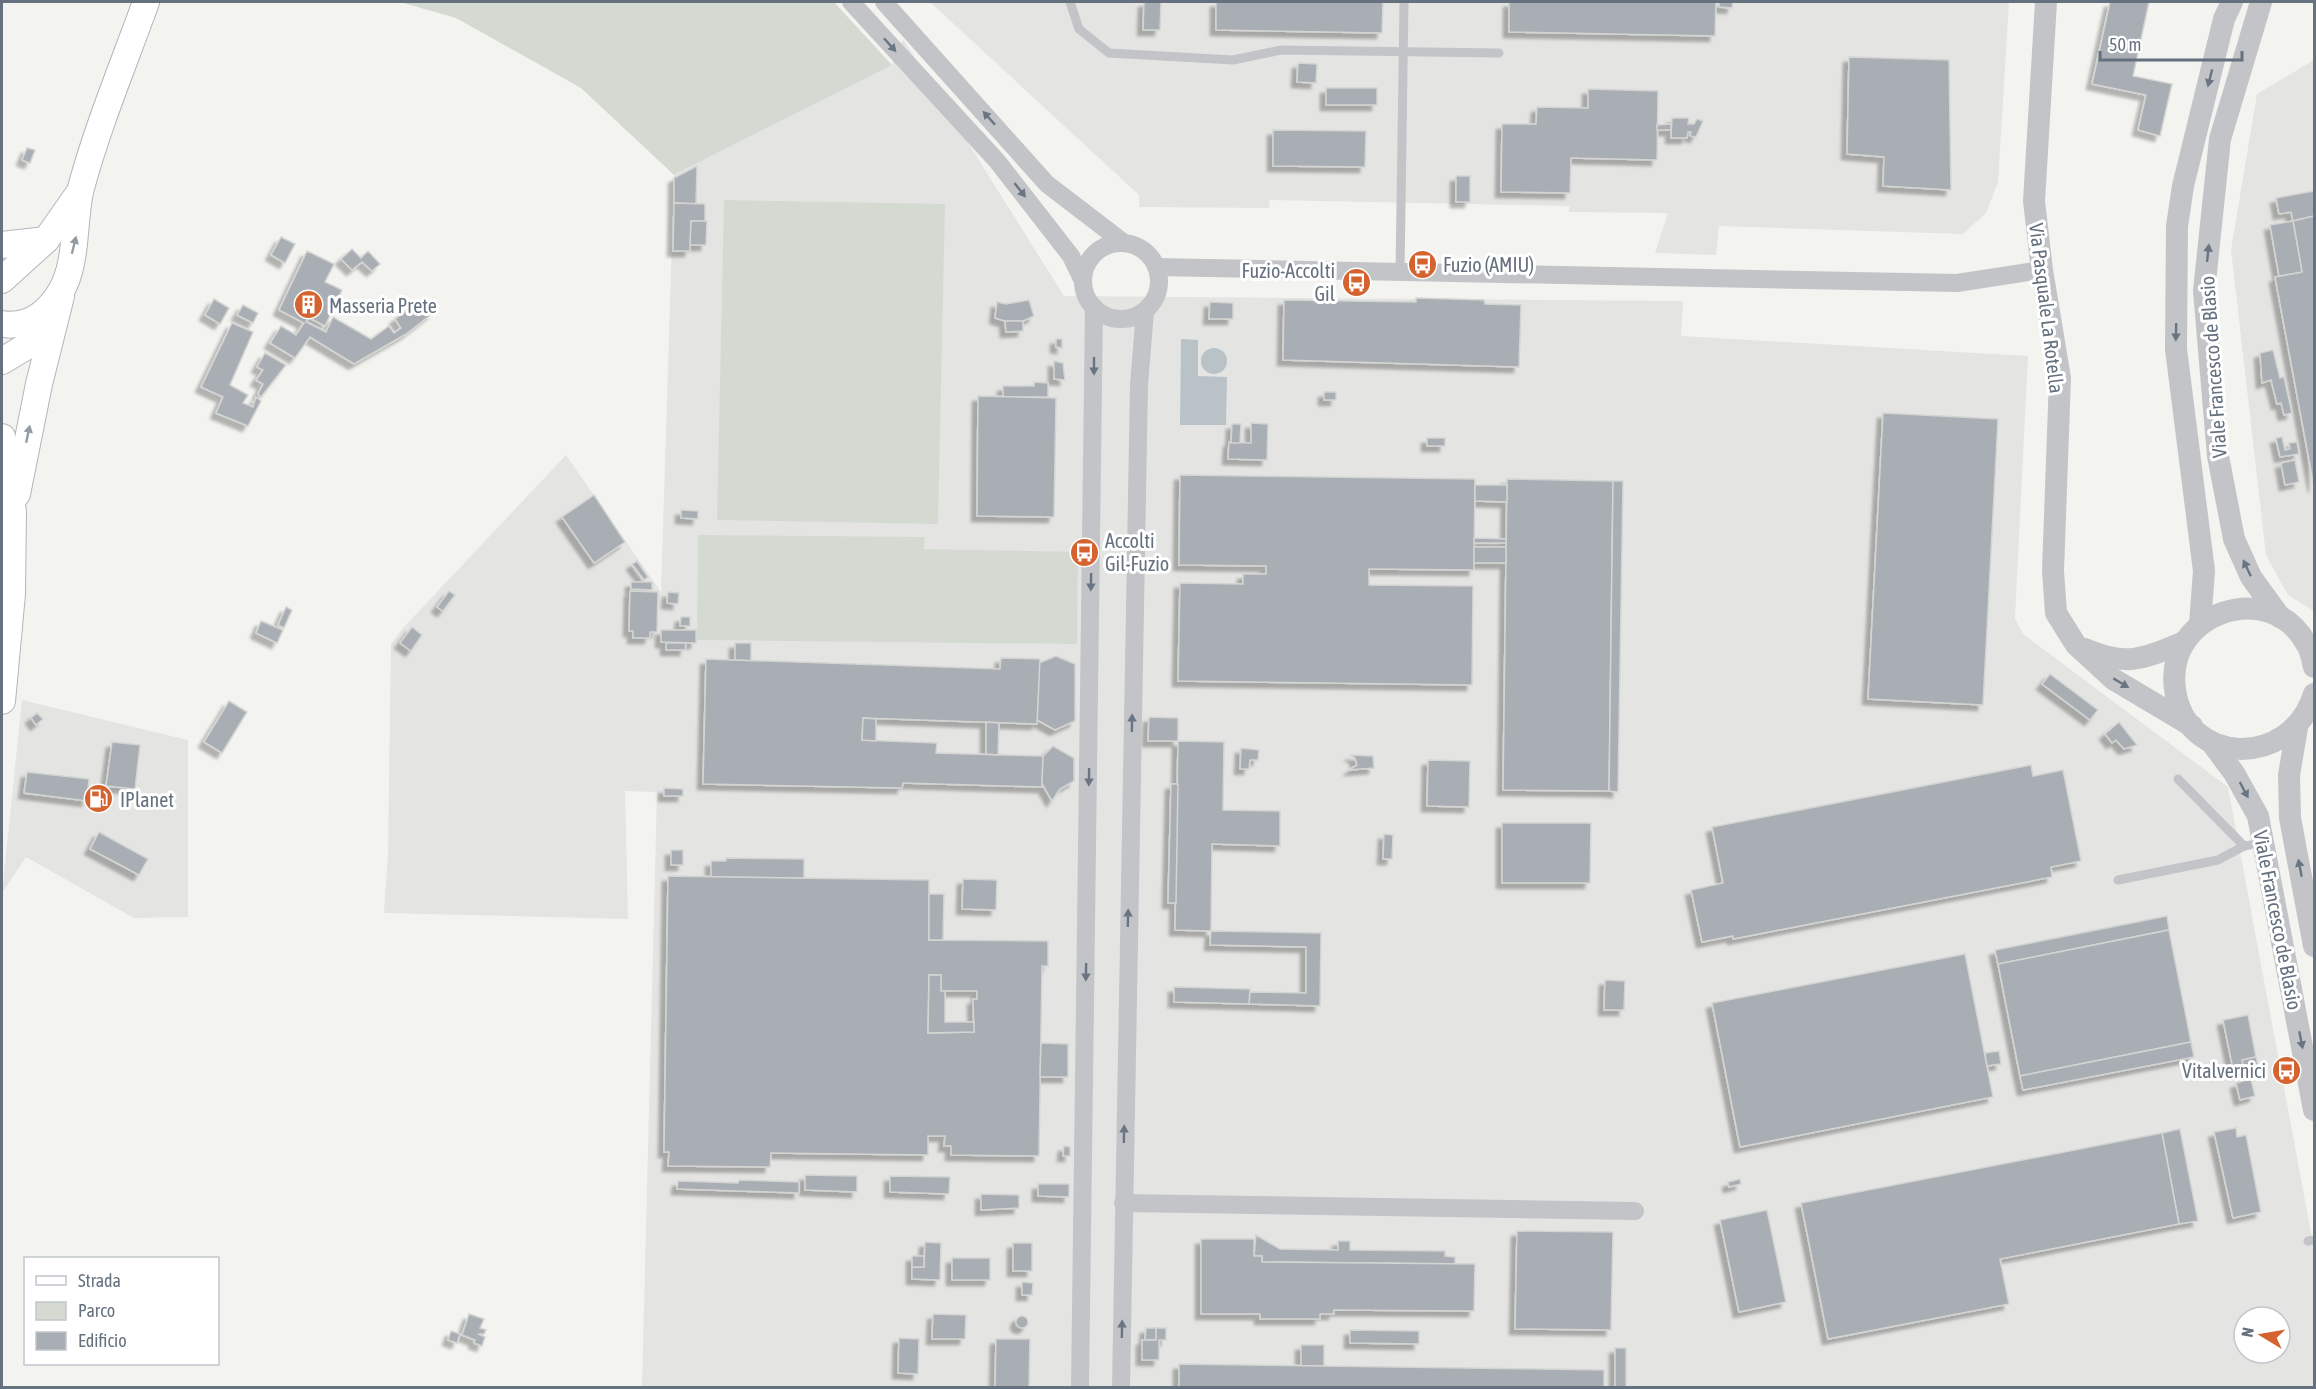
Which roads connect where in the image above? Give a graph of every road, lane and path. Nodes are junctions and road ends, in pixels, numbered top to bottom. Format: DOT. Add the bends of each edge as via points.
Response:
graph roads {
  1 [pos="146,2"];
  2 [pos="851,2"];
  3 [pos="884,2"];
  4 [pos="1070,2"];
  5 [pos="1404,2"];
  6 [pos="2046,2"];
  7 [pos="2232,2"];
  8 [pos="2261,2"];
  9 [pos="1403,52"];
  10 [pos="1499,53"];
  11 [pos="80,191"];
  12 [pos="46,240"];
  13 [pos="1124,243"];
  14 [pos="2,245"];
  15 [pos="1156,267"];
  16 [pos="2042,270"];
  17 [pos="1400,273"];
  18 [pos="2,280"];
  19 [pos="1083,281"];
  20 [pos="63,290"];
  21 [pos="1094,307"];
  22 [pos="1145,311"];
  23 [pos="54,323"];
  24 [pos="2,324"];
  25 [pos="2,361"];
  26 [pos="2,442"];
  27 [pos="13,512"];
  28 [pos="2286,621"];
  29 [pos="2200,624"];
  30 [pos="2314,632"];
  31 [pos="2184,642"];
  32 [pos="2076,645"];
  33 [pos="2314,667"];
  34 [pos="2314,694"];
  35 [pos="2,701"];
  36 [pos="2192,726"];
  37 [pos="2297,728"];
  38 [pos="2211,742"];
  39 [pos="2178,779"];
  40 [pos="2254,845"];
  41 [pos="2118,880"];
  42 [pos="2314,946"];
  43 [pos="2314,1110"];
  44 [pos="1123,1203"];
  45 [pos="1635,1211"];
  46 [pos="1080,1388"];
  47 [pos="1121,1388"];
  1 -- 11 [label="main road"];
  2 -- 19 [label="street, one-way" via="997,161 1071,256"];
  13 -- 3 [label="street, one-way" via="1047,184"];
  4 -- 9 [label="lane" via="1079,29 1109,53 1233,60 1281,50"];
  5 -- 9 [label="lane"];
  6 -- 16 [label="street, Via Pasquale La Rotella" via="2034,201"];
  7 -- 29 [label="street, Viale Francesco de Blasio, one-way" via="2224,19 2183,186 2178,226 2176,349 2204,571"];
  28 -- 8 [label="street, Viale Francesco de Blasio, one-way" via="2251,577 2234,539 2218,456 2204,291 2220,139"];
  9 -- 10 [label="lane"];
  9 -- 17 [label="lane"];
  11 -- 12 [label="main road"];
  20 -- 11 [label="main road, one-way" via="77,233"];
  12 -- 14 [label="main road"];
  12 -- 18 [label="main road"];
  13 -- 15 [label="street" via="1143,250"];
  13 -- 19 [label="street" via="1111,244 1096,254"];
  15 -- 17 [label="street"];
  15 -- 22 [label="street" via="1158,291"];
  16 -- 17 [label="street" via="1957,283"];
  16 -- 32 [label="street, Via Pasquale La Rotella" via="2060,378 2053,571 2056,613"];
  19 -- 21 [label="street"];
  20 -- 23 [label="main road"];
  20 -- 24 [label="main road" via="47,311 32,321"];
  21 -- 22 [label="street" via="1113,318 1135,317"];
  21 -- 46 [label="street, one-way"];
  44 -- 22 [label="street, one-way" via="1138,397"];
  23 -- 25 [label="main road" via="42,337"];
  27 -- 23 [label="main road, one-way"];
  26 -- 27 [label="main road"];
  27 -- 35 [label="main road" via="12,594"];
  28 -- 29 [label="street" via="2257,609 2238,608"];
  28 -- 30 [label="street"];
  28 -- 33 [label="street, Viale Francesco de Blasio" via="2307,644"];
  29 -- 31 [label="street"];
  31 -- 32 [label="street" via="2128,661 2105,658"];
  31 -- 36 [label="street" via="2175,664 2175,688 2179,705"];
  32 -- 36 [label="street, Via Pasquale La Rotella, one-way" via="2113,679"];
  34 -- 37 [label="street"];
  36 -- 38 [label="street"];
  37 -- 38 [label="street" via="2278,742 2255,750 2230,749"];
  42 -- 37 [label="street, Viale Francesco de Blasio, one-way" via="2290,818 2289,775"];
  38 -- 40 [label="street, Viale Francesco de Blasio, one-way" via="2235,773 2258,816"];
  39 -- 40 [label="lane"];
  40 -- 41 [label="lane" via="2218,860"];
  40 -- 43 [label="street, Viale Francesco de Blasio, one-way"];
  44 -- 45 [label="street"];
  47 -- 44 [label="street, one-way"];
}
